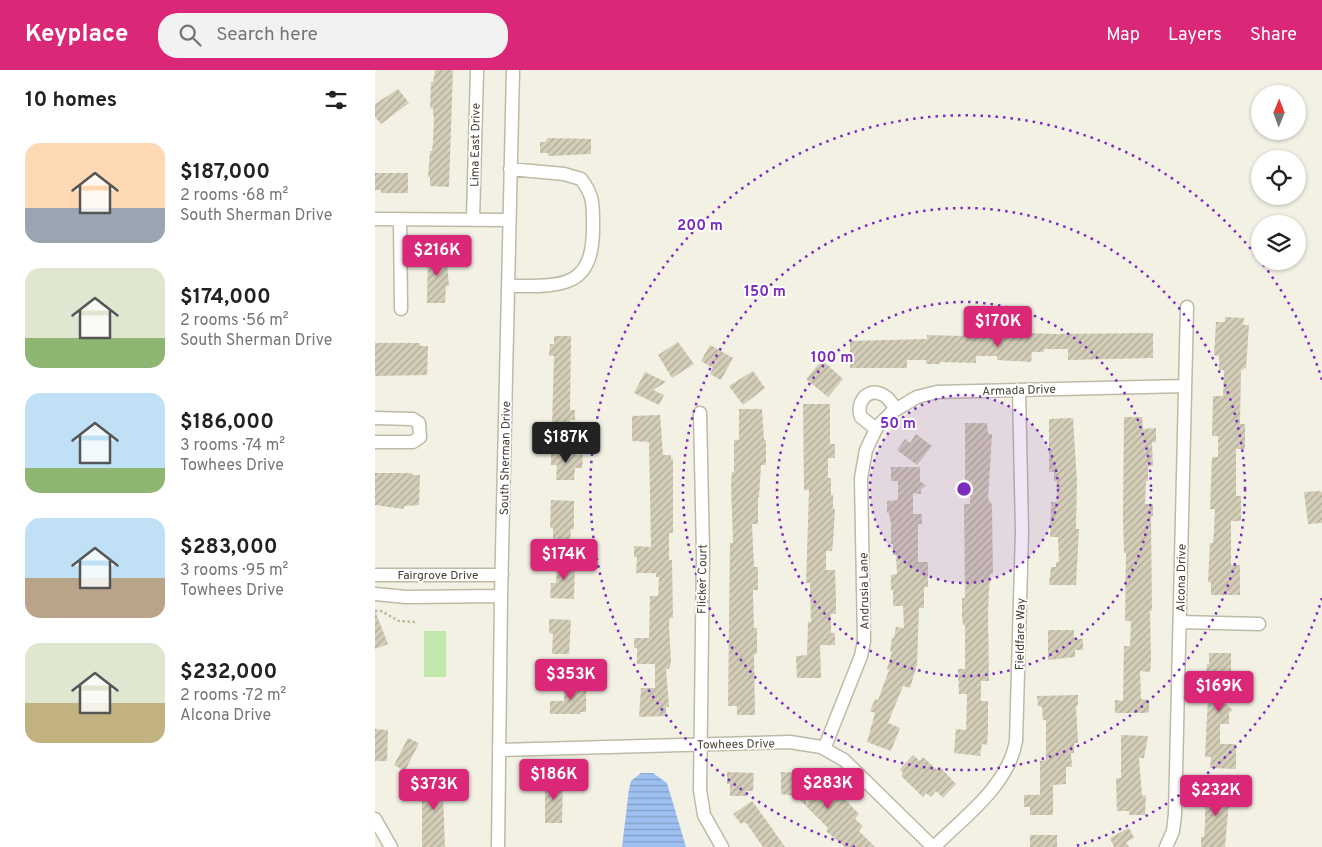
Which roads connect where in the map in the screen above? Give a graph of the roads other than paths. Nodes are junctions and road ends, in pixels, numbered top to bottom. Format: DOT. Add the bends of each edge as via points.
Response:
graph roads {
  1 [pos="477,70"];
  2 [pos="513,70"];
  3 [pos="511,169"];
  4 [pos="375,219"];
  5 [pos="400,219"];
  6 [pos="473,220"];
  7 [pos="509,220"];
  8 [pos="508,286"];
  9 [pos="1187,306"];
  10 [pos="401,309"];
  11 [pos="1185,386"];
  12 [pos="1019,390"];
  13 [pos="896,409"];
  14 [pos="700,413"];
  15 [pos="375,418"];
  16 [pos="876,429"];
  17 [pos="375,442"];
  18 [pos="375,575"];
  19 [pos="502,575"];
  20 [pos="375,594"];
  21 [pos="501,596"];
  22 [pos="1180,622"];
  23 [pos="1259,624"];
  24 [pos="698,745"];
  25 [pos="824,749"];
  26 [pos="499,750"];
  27 [pos="375,819"];
  28 [pos="391,847"];
  29 [pos="498,847"];
  30 [pos="721,847"];
  31 [pos="933,847"];
  32 [pos="1166,847"];
  1 -- 6 [label="street, Lima East Drive"];
  2 -- 3 [label="street, South Sherman Drive"];
  3 -- 7 [label="street, South Sherman Drive"];
  3 -- 8 [label="street" via="564,174 581,179 593,198 593,239 586,267 580,275 548,286"];
  4 -- 5 [label="street"];
  5 -- 6 [label="street"];
  5 -- 10 [label="street"];
  6 -- 7 [label="street"];
  7 -- 8 [label="street, South Sherman Drive"];
  8 -- 19 [label="street, South Sherman Drive"];
  9 -- 11 [label="street, Alcona Drive"];
  11 -- 12 [label="street, Armada Drive"];
  11 -- 22 [label="street, Alcona Drive"];
  12 -- 13 [label="street, Armada Drive" via="937,392"];
  12 -- 31 [label="street, Fieldfare Way" via="1022,532 1015,749 1000,780"];
  13 -- 16 [label="street, Andrusia Lane"];
  13 -- 16 [label="street" via="883,395 872,392 866,396 860,402 859,413"];
  14 -- 24 [label="street, Flicker Court" via="703,553"];
  15 -- 17 [label="street" via="413,419 419,423 419,437 413,442"];
  16 -- 25 [label="street, Andrusia Lane" via="866,450 861,474 864,641"];
  18 -- 19 [label="street, Fairgrove Drive"];
  19 -- 21 [label="street, South Sherman Drive"];
  20 -- 21 [label="street, Fairgrove Drive" via="406,597"];
  21 -- 26 [label="street, South Sherman Drive"];
  22 -- 23 [label="street"];
  22 -- 32 [label="street, Alcona Drive" via="1175,814 1173,831"];
  24 -- 25 [label="street, Towhees Drive" via="790,742"];
  24 -- 26 [label="street, Towhees Drive"];
  24 -- 30 [label="street, Flicker Court" via="701,805 707,824"];
  25 -- 31 [label="street, Towhees Drive" via="850,765"];
  26 -- 29 [label="street, South Sherman Drive"];
  27 -- 28 [label="street"];
}
